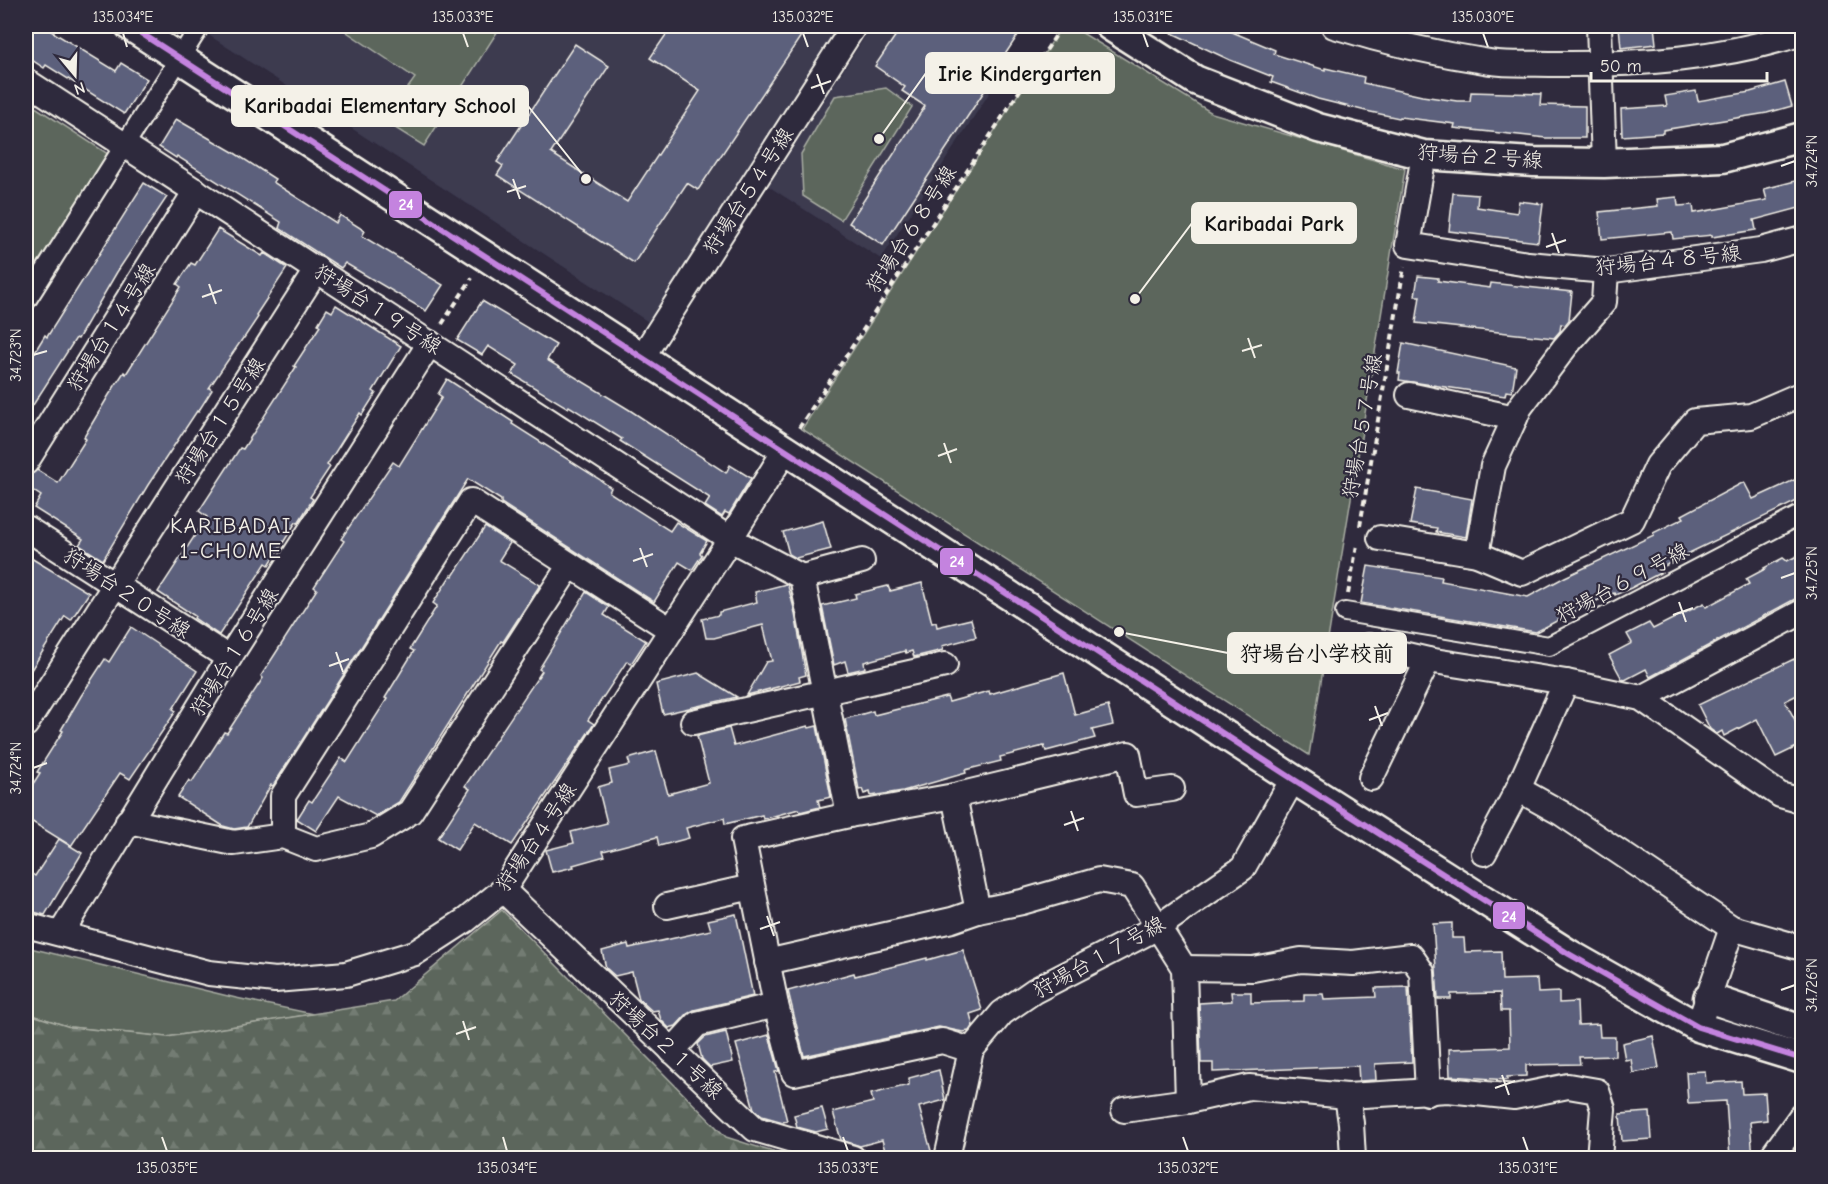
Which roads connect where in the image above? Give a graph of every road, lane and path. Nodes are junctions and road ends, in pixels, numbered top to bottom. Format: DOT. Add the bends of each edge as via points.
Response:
graph roads {
  1 [pos="130,26"];
  2 [pos="200,26"];
  3 [pos="854,26"];
  4 [pos="1062,26"];
  5 [pos="1110,26"];
  6 [pos="1334,26"];
  7 [pos="1599,26"];
  8 [pos="1803,33"];
  9 [pos="179,57"];
  10 [pos="1600,64"];
  11 [pos="26,81"];
  12 [pos="1803,137"];
  13 [pos="124,144"];
  14 [pos="1424,155"];
  15 [pos="1604,163"];
  16 [pos="196,191"];
  17 [pos="1803,239"];
  18 [pos="1408,244"];
  19 [pos="486,256"];
  20 [pos="317,269"];
  21 [pos="1606,271"];
  22 [pos="26,300"];
  23 [pos="430,343"];
  24 [pos="642,357"];
  25 [pos="1803,394"];
  26 [pos="1409,395"];
  27 [pos="1515,418"];
  28 [pos="786,449"];
  29 [pos="26,462"];
  30 [pos="1803,514"];
  31 [pos="26,528"];
  32 [pos="730,538"];
  33 [pos="1365,538"];
  34 [pos="1477,554"];
  35 [pos="862,561"];
  36 [pos="570,565"];
  37 [pos="802,577"];
  38 [pos="114,586"];
  39 [pos="1345,612"];
  40 [pos="1803,612"];
  41 [pos="671,630"];
  42 [pos="1368,646"];
  43 [pos="229,658"];
  44 [pos="1428,660"];
  45 [pos="945,665"];
  46 [pos="1566,682"];
  47 [pos="825,691"];
  48 [pos="1641,698"];
  49 [pos="693,722"];
  50 [pos="26,724"];
  51 [pos="1371,778"];
  52 [pos="1293,779"];
  53 [pos="1172,789"];
  54 [pos="1518,789"];
  55 [pos="954,796"];
  56 [pos="1803,801"];
  57 [pos="849,815"];
  58 [pos="128,821"];
  59 [pos="283,836"];
  60 [pos="1484,854"];
  61 [pos="752,887"];
  62 [pos="503,890"];
  63 [pos="667,906"];
  64 [pos="978,911"];
  65 [pos="26,925"];
  66 [pos="1158,927"];
  67 [pos="1732,928"];
  68 [pos="61,933"];
  69 [pos="1803,948"];
  70 [pos="767,962"];
  71 [pos="1184,968"];
  72 [pos="1708,998"];
  73 [pos="776,1005"];
  74 [pos="1698,1027"];
  75 [pos="1803,1030"];
  76 [pos="971,1050"];
  77 [pos="672,1051"];
  78 [pos="1803,1059"];
  79 [pos="1428,1093"];
  80 [pos="1347,1096"];
  81 [pos="1188,1101"];
  82 [pos="1124,1110"];
  83 [pos="1803,1115"];
  84 [pos="853,1158"];
  85 [pos="947,1158"];
  86 [pos="1353,1158"];
  87 [pos="1599,1158"];
  88 [pos="1771,1158"];
  1 -- 9 [label="street"];
  2 -- 9 [label="street"];
  3 -- 24 [label="street, 狩場台５４号線"];
  4 -- 28 [label="path, 狩場台６８号線"];
  5 -- 14 [label="street, 狩場台２号線" via="1195,80 1318,128"];
  6 -- 10 [label="street" via="1384,41 1492,63"];
  7 -- 10 [label="street"];
  8 -- 10 [label="street" via="1685,59"];
  9 -- 13 [label="street"];
  9 -- 19 [label="street"];
  10 -- 15 [label="street"];
  11 -- 13 [label="street, 狩場台１９号線"];
  12 -- 15 [label="street, 狩場台２号線" via="1723,158"];
  13 -- 16 [label="street, 狩場台１９号線"];
  13 -- 22 [label="street"];
  14 -- 15 [label="street, 狩場台２号線"];
  14 -- 18 [label="street"];
  16 -- 20 [label="street, 狩場台１９号線"];
  16 -- 29 [label="street, 狩場台１４号線"];
  17 -- 21 [label="street, 狩場台４８号線" via="1761,250"];
  18 -- 21 [label="street, 狩場台４８号線" via="1528,264"];
  18 -- 33 [label="path, 狩場台５７号線"];
  19 -- 23 [label="path"];
  19 -- 24 [label="street"];
  20 -- 23 [label="street, 狩場台１９号線"];
  20 -- 38 [label="street, 狩場台１５号線"];
  21 -- 27 [label="street" via="1604,302 1565,347"];
  23 -- 32 [label="street, 狩場台１９号線"];
  23 -- 43 [label="street, 狩場台１６号線"];
  24 -- 28 [label="street"];
  25 -- 34 [label="street" via="1751,416 1695,421 1658,465 1632,520 1522,573"];
  26 -- 27 [label="street"];
  27 -- 34 [label="street" via="1494,466"];
  28 -- 32 [label="street, 狩場台４号線"];
  28 -- 52 [label="street"];
  30 -- 39 [label="street, 狩場台６９号線" via="1549,646"];
  31 -- 38 [label="street, 狩場台２０号線"];
  32 -- 37 [label="street, 狩場台１９号線"];
  32 -- 41 [label="street, 狩場台４号線"];
  33 -- 34 [label="street"];
  33 -- 39 [label="path, 狩場台５７号線"];
  35 -- 37 [label="street"];
  36 -- 41 [label="street"];
  36 -- 59 [label="street" via="410,812 371,836 316,849"];
  36 -- 59 [label="street" via="471,501 283,796"];
  37 -- 47 [label="street"];
  38 -- 43 [label="street, 狩場台２０号線"];
  38 -- 50 [label="street, 狩場台１５号線"];
  40 -- 48 [label="street"];
  41 -- 62 [label="street, 狩場台４号線"];
  42 -- 44 [label="street"];
  43 -- 58 [label="street, 狩場台１６号線"];
  44 -- 46 [label="street"];
  44 -- 51 [label="street"];
  45 -- 47 [label="street"];
  46 -- 48 [label="street"];
  46 -- 54 [label="street"];
  47 -- 49 [label="street"];
  47 -- 57 [label="street"];
  48 -- 56 [label="street" via="1780,795"];
  52 -- 66 [label="street, 狩場台１７号線" via="1244,868"];
  52 -- 74 [label="street" via="1569,954"];
  53 -- 55 [label="street" via="1136,794 1128,754"];
  54 -- 60 [label="street"];
  54 -- 67 [label="street" via="1561,813"];
  55 -- 57 [label="street"];
  55 -- 64 [label="street"];
  57 -- 61 [label="street" via="743,839"];
  58 -- 59 [label="street" via="234,843"];
  58 -- 68 [label="street, 狩場台１６号線"];
  61 -- 63 [label="street"];
  61 -- 70 [label="street"];
  62 -- 68 [label="street, 狩場台４号線" via="466,921 415,953 346,974 275,980 209,973"];
  62 -- 77 [label="street, 狩場台２１号線"];
  64 -- 66 [label="street" via="1099,880 1132,886"];
  64 -- 70 [label="street"];
  65 -- 68 [label="street, 狩場台４号線"];
  66 -- 71 [label="street"];
  66 -- 76 [label="street, 狩場台１７号線" via="1018,1002 1002,1013"];
  67 -- 69 [label="street"];
  67 -- 72 [label="street"];
  70 -- 73 [label="street"];
  71 -- 79 [label="street" via="1252,969 1301,960 1353,963 1411,956 1422,972"];
  71 -- 81 [label="street"];
  72 -- 74 [label="street"];
  72 -- 75 [label="street"];
  73 -- 76 [label="street" via="794,1073 942,1041"];
  73 -- 77 [label="street" via="698,1024"];
  74 -- 78 [label="street"];
  76 -- 85 [label="street, 狩場台１７号線"];
  77 -- 84 [label="street, 狩場台２１号線" via="755,1129"];
  79 -- 80 [label="street"];
  79 -- 87 [label="street" via="1448,1090 1514,1097 1568,1086 1597,1091 1603,1108"];
  80 -- 81 [label="street" via="1249,1087"];
  80 -- 86 [label="street"];
  81 -- 82 [label="street"];
  83 -- 88 [label="street"];
}
